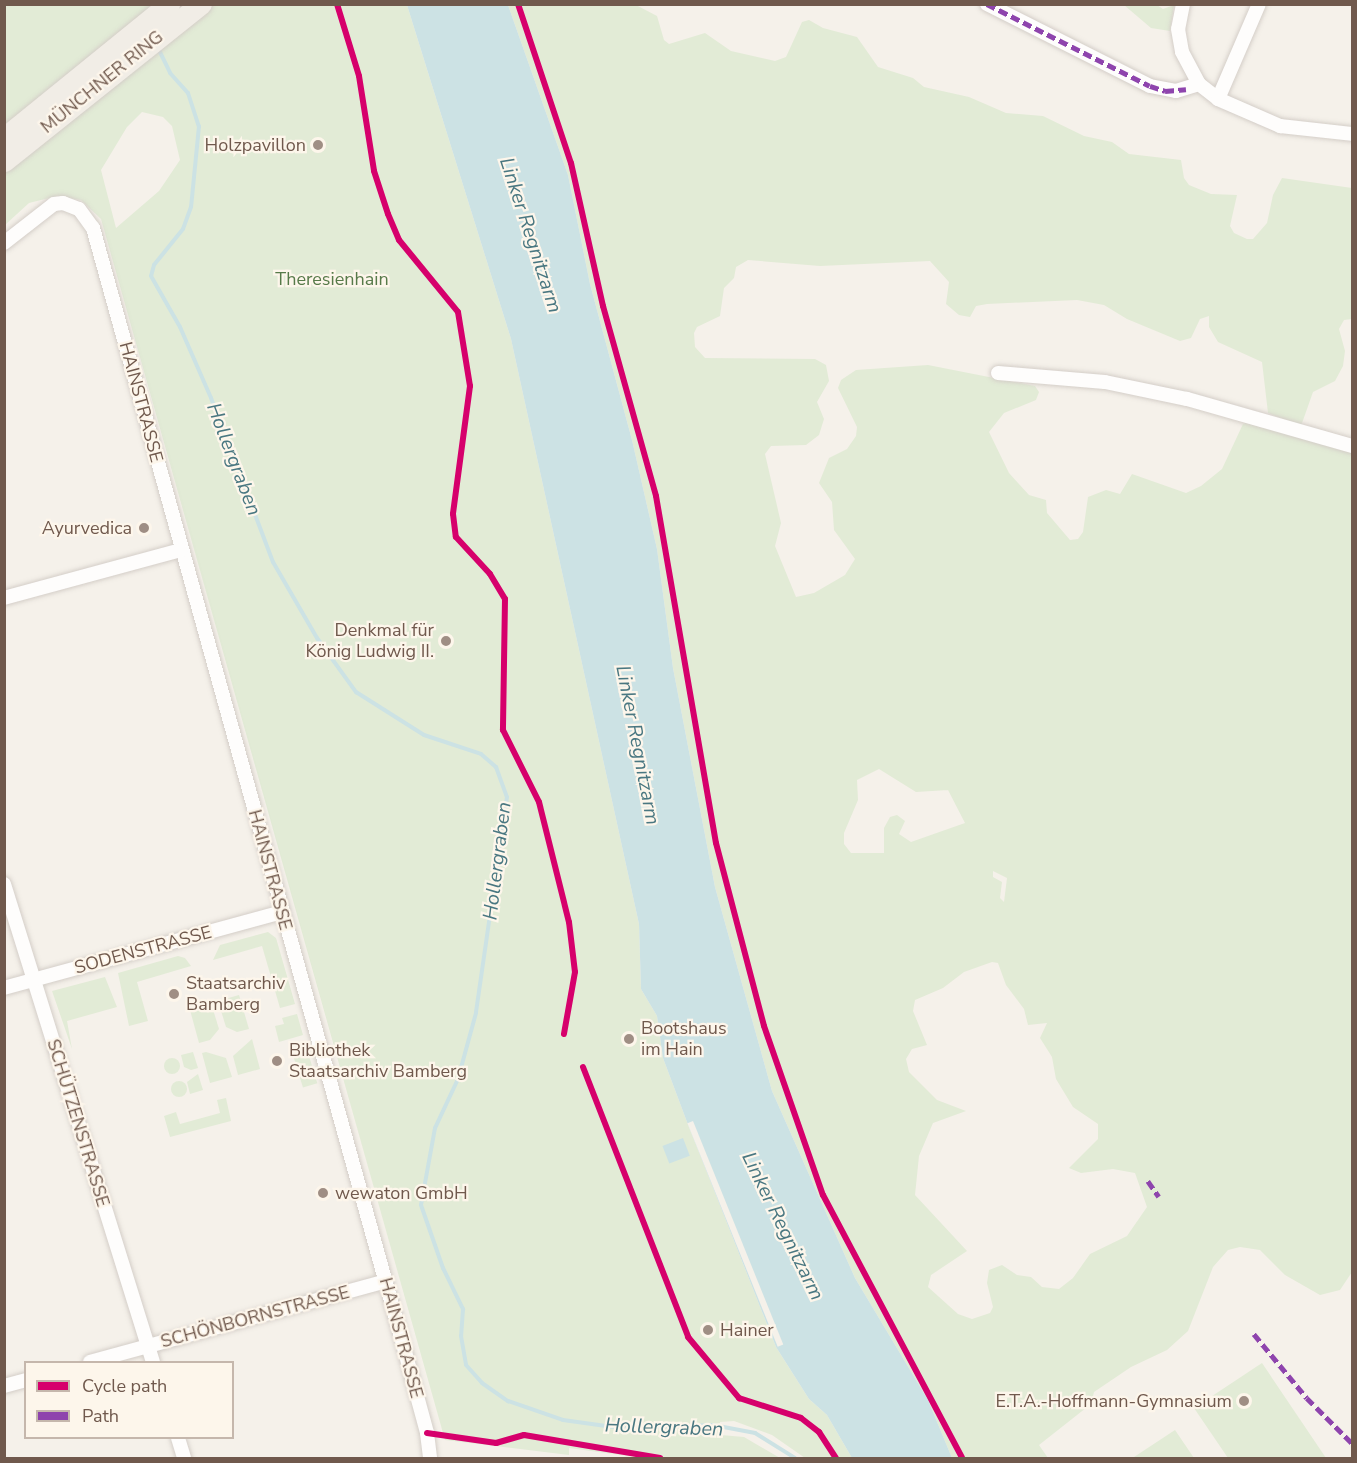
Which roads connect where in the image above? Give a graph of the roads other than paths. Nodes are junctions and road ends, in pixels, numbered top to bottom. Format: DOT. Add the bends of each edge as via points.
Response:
graph roads {
  1 [pos="169,4"];
  2 [pos="201,4"];
  3 [pos="987,4"];
  4 [pos="1183,4"];
  5 [pos="1259,4"];
  6 [pos="1199,84"];
  7 [pos="79,87"];
  8 [pos="1218,99"];
  9 [pos="1353,134"];
  10 [pos="4,138"];
  11 [pos="4,161"];
  12 [pos="4,243"];
  13 [pos="998,373"];
  14 [pos="1353,446"];
  15 [pos="181,550"];
  16 [pos="4,598"];
  17 [pos="4,884"];
  18 [pos="281,912"];
  19 [pos="35,980"];
  20 [pos="4,988"];
  21 [pos="386,1281"];
  22 [pos="148,1346"];
  23 [pos="94,1361"];
  24 [pos="153,1361"];
  25 [pos="24,1381"];
  26 [pos="4,1386"];
  27 [pos="179,1439"];
  28 [pos="184,1458"];
  29 [pos="430,1458"];
  1 -- 7 [label="main road, MÜNCHNER RING"];
  2 -- 7 [label="main road, MÜNCHNER RING"];
  3 -- 6 [label="street" via="1150,86 1176,91"];
  4 -- 6 [label="street" via="1178,29 1182,52"];
  5 -- 8 [label="street"];
  6 -- 8 [label="street"];
  7 -- 10 [label="main road, MÜNCHNER RING"];
  7 -- 11 [label="main road, MÜNCHNER RING"];
  8 -- 9 [label="street" via="1280,126"];
  12 -- 15 [label="street, HAINSTRASSE" via="45,208 63,202 88,216"];
  13 -- 14 [label="street" via="1105,382 1187,399"];
  15 -- 16 [label="street"];
  15 -- 18 [label="street, HAINSTRASSE"];
  17 -- 19 [label="street, SCHÜTZENSTRASSE"];
  18 -- 19 [label="street, SODENSTRASSE"];
  18 -- 21 [label="street, HAINSTRASSE"];
  19 -- 20 [label="street, SODENSTRASSE"];
  19 -- 22 [label="street, SCHÜTZENSTRASSE"];
  21 -- 22 [label="street, SCHÖNBORNSTRASSE"];
  21 -- 29 [label="street, HAINSTRASSE" via="427,1433"];
  22 -- 23 [label="street, SCHÖNBORNSTRASSE"];
  22 -- 24 [label="street, SCHÜTZENSTRASSE"];
  25 -- 26 [label="street"];
  27 -- 28 [label="street"];
}
